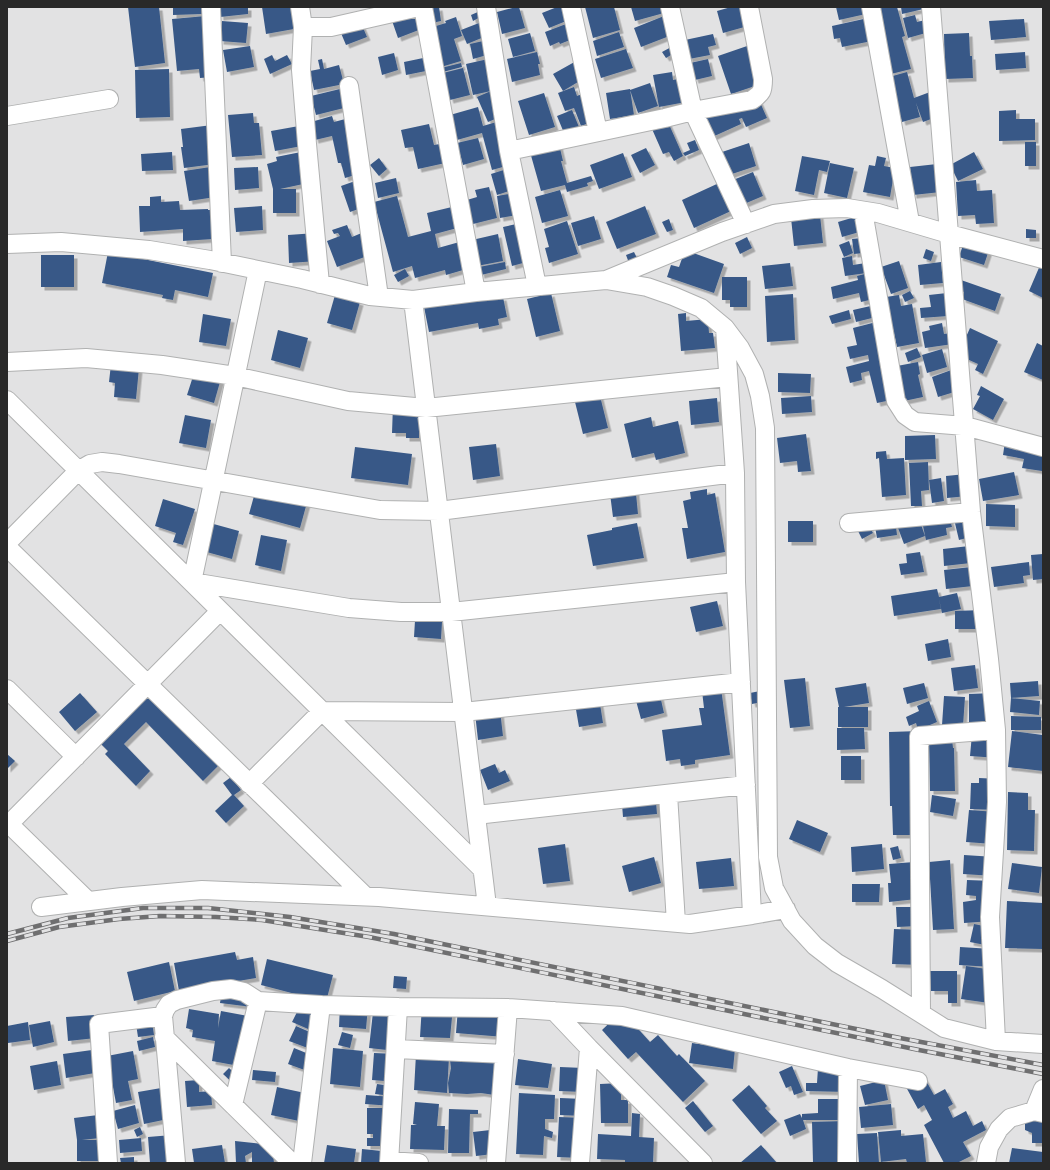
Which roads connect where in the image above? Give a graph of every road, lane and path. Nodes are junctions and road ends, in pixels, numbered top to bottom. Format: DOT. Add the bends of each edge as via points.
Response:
graph roads {
  1 [pos="211,7"];
  2 [pos="300,7"];
  3 [pos="419,7"];
  4 [pos="423,7"];
  5 [pos="486,7"];
  6 [pos="572,7"];
  7 [pos="670,7"];
  8 [pos="749,7"];
  9 [pos="871,7"];
  10 [pos="931,7"];
  11 [pos="304,27"];
  12 [pos="349,86"];
  13 [pos="109,99"];
  14 [pos="693,111"];
  15 [pos="7,116"];
  16 [pos="598,132"];
  17 [pos="509,151"];
  18 [pos="863,211"];
  19 [pos="910,222"];
  20 [pos="746,224"];
  21 [pos="949,234"];
  22 [pos="7,244"];
  23 [pos="1043,259"];
  24 [pos="222,263"];
  25 [pos="258,270"];
  26 [pos="606,280"];
  27 [pos="320,284"];
  28 [pos="537,286"];
  29 [pos="476,292"];
  30 [pos="379,297"];
  31 [pos="413,300"];
  32 [pos="725,328"];
  33 [pos="7,362"];
  34 [pos="235,376"];
  35 [pos="728,377"];
  36 [pos="7,400"];
  37 [pos="426,408"];
  38 [pos="965,426"];
  39 [pos="1043,447"];
  40 [pos="78,471"];
  41 [pos="735,473"];
  42 [pos="213,480"];
  43 [pos="439,511"];
  44 [pos="971,512"];
  45 [pos="849,523"];
  46 [pos="7,543"];
  47 [pos="7,547"];
  48 [pos="192,582"];
  49 [pos="736,582"];
  50 [pos="220,611"];
  51 [pos="451,612"];
  52 [pos="741,682"];
  53 [pos="147,684"];
  54 [pos="7,689"];
  55 [pos="322,711"];
  56 [pos="463,712"];
  57 [pos="996,730"];
  58 [pos="76,757"];
  59 [pos="249,784"];
  60 [pos="746,785"];
  61 [pos="668,794"];
  62 [pos="476,815"];
  63 [pos="8,823"];
  64 [pos="482,869"];
  65 [pos="365,896"];
  66 [pos="88,901"];
  67 [pos="487,906"];
  68 [pos="41,907"];
  69 [pos="786,909"];
  70 [pos="752,915"];
  71 [pos="676,923"];
  72 [pos="258,1001"];
  73 [pos="321,1005"];
  74 [pos="398,1007"];
  75 [pos="508,1008"];
  76 [pos="554,1011"];
  77 [pos="921,1013"];
  78 [pos="162,1016"];
  79 [pos="164,1037"];
  80 [pos="996,1041"];
  81 [pos="1043,1044"];
  82 [pos="589,1048"];
  83 [pos="396,1049"];
  84 [pos="505,1054"];
  85 [pos="848,1068"];
  86 [pos="918,1081"];
  87 [pos="1043,1089"];
  88 [pos="233,1105"];
  89 [pos="1038,1112"];
  90 [pos="389,1162"];
  91 [pos="108,1163"];
  92 [pos="176,1163"];
  93 [pos="292,1163"];
  94 [pos="302,1163"];
  95 [pos="419,1163"];
  96 [pos="496,1163"];
  97 [pos="580,1163"];
  98 [pos="703,1163"];
  99 [pos="847,1163"];
  100 [pos="986,1163"];
  1 -- 24 [label="street"];
  2 -- 11 [label="street"];
  3 -- 11 [label="street" via="330,26"];
  4 -- 29 [label="street"];
  5 -- 17 [label="street"];
  6 -- 16 [label="street"];
  7 -- 14 [label="street"];
  8 -- 14 [label="street" via="763,79 760,94 752,100"];
  9 -- 19 [label="street"];
  10 -- 21 [label="street"];
  11 -- 27 [label="street" via="302,70"];
  12 -- 30 [label="street"];
  13 -- 15 [label="street"];
  14 -- 16 [label="street"];
  14 -- 20 [label="street"];
  16 -- 17 [label="street"];
  17 -- 28 [label="street"];
  18 -- 19 [label="street"];
  18 -- 20 [label="street" via="847,208 812,209 774,214"];
  18 -- 38 [label="street" via="896,402 905,415 915,422"];
  19 -- 21 [label="street"];
  20 -- 26 [label="street"];
  21 -- 23 [label="street"];
  21 -- 38 [label="street"];
  22 -- 24 [label="street" via="61,242 108,246 149,250"];
  24 -- 25 [label="street"];
  25 -- 27 [label="street"];
  25 -- 34 [label="street"];
  26 -- 28 [label="street"];
  26 -- 32 [label="street" via="647,287 673,296 701,308"];
  27 -- 30 [label="street"];
  28 -- 29 [label="street"];
  29 -- 31 [label="street"];
  30 -- 31 [label="street"];
  31 -- 37 [label="street"];
  32 -- 35 [label="street"];
  32 -- 69 [label="street" via="740,348 754,374 765,428 768,857 774,888"];
  33 -- 34 [label="street" via="86,358 162,365"];
  34 -- 37 [label="street" via="348,401"];
  34 -- 42 [label="street"];
  35 -- 37 [label="street"];
  35 -- 41 [label="street"];
  36 -- 40 [label="street"];
  37 -- 43 [label="street"];
  38 -- 39 [label="street"];
  38 -- 44 [label="street"];
  40 -- 42 [label="street" via="90,464 102,462"];
  40 -- 46 [label="street"];
  40 -- 48 [label="street"];
  41 -- 43 [label="street"];
  41 -- 49 [label="street"];
  42 -- 43 [label="street" via="380,510"];
  42 -- 48 [label="street"];
  43 -- 51 [label="street"];
  44 -- 45 [label="street"];
  44 -- 57 [label="street"];
  47 -- 53 [label="street"];
  48 -- 50 [label="street"];
  48 -- 51 [label="street" via="349,608"];
  49 -- 51 [label="street"];
  49 -- 52 [label="street"];
  50 -- 53 [label="street"];
  50 -- 55 [label="street"];
  51 -- 56 [label="street"];
  52 -- 56 [label="street"];
  52 -- 60 [label="street"];
  53 -- 58 [label="street"];
  53 -- 59 [label="street"];
  54 -- 58 [label="street"];
  55 -- 56 [label="street"];
  55 -- 59 [label="street"];
  55 -- 64 [label="street"];
  56 -- 62 [label="street"];
  57 -- 77 [label="street" via="919,736"];
  57 -- 80 [label="street" via="997,802 990,917"];
  58 -- 63 [label="street"];
  59 -- 65 [label="street"];
  60 -- 61 [label="street"];
  60 -- 70 [label="street"];
  61 -- 62 [label="street"];
  61 -- 71 [label="street"];
  62 -- 64 [label="street"];
  63 -- 66 [label="street"];
  64 -- 67 [label="street"];
  65 -- 66 [label="street" via="202,890"];
  65 -- 67 [label="street"];
  66 -- 68 [label="street"];
  67 -- 71 [label="street"];
  69 -- 70 [label="street"];
  69 -- 77 [label="street" via="792,921 815,946 837,963"];
  70 -- 71 [label="street" via="690,924"];
  72 -- 73 [label="street"];
  72 -- 78 [label="street" via="244,992 231,989 213,991 177,1000 169,1004"];
  72 -- 88 [label="street"];
  73 -- 74 [label="street"];
  73 -- 94 [label="street"];
  74 -- 75 [label="street"];
  74 -- 83 [label="street"];
  75 -- 76 [label="street"];
  75 -- 84 [label="street"];
  76 -- 82 [label="street"];
  76 -- 85 [label="street" via="622,1016"];
  77 -- 80 [label="street" via="944,1028"];
  78 -- 79 [label="street"];
  78 -- 91 [label="street" via="99,1024"];
  79 -- 88 [label="street"];
  79 -- 92 [label="street"];
  80 -- 81 [label="street"];
  82 -- 97 [label="street"];
  82 -- 98 [label="street"];
  83 -- 84 [label="street"];
  83 -- 90 [label="street"];
  84 -- 96 [label="street"];
  85 -- 86 [label="street"];
  85 -- 99 [label="street"];
  87 -- 89 [label="street"];
  88 -- 93 [label="street"];
  89 -- 100 [label="street" via="1010,1118 999,1129 989,1147"];
  90 -- 95 [label="street"];
}
